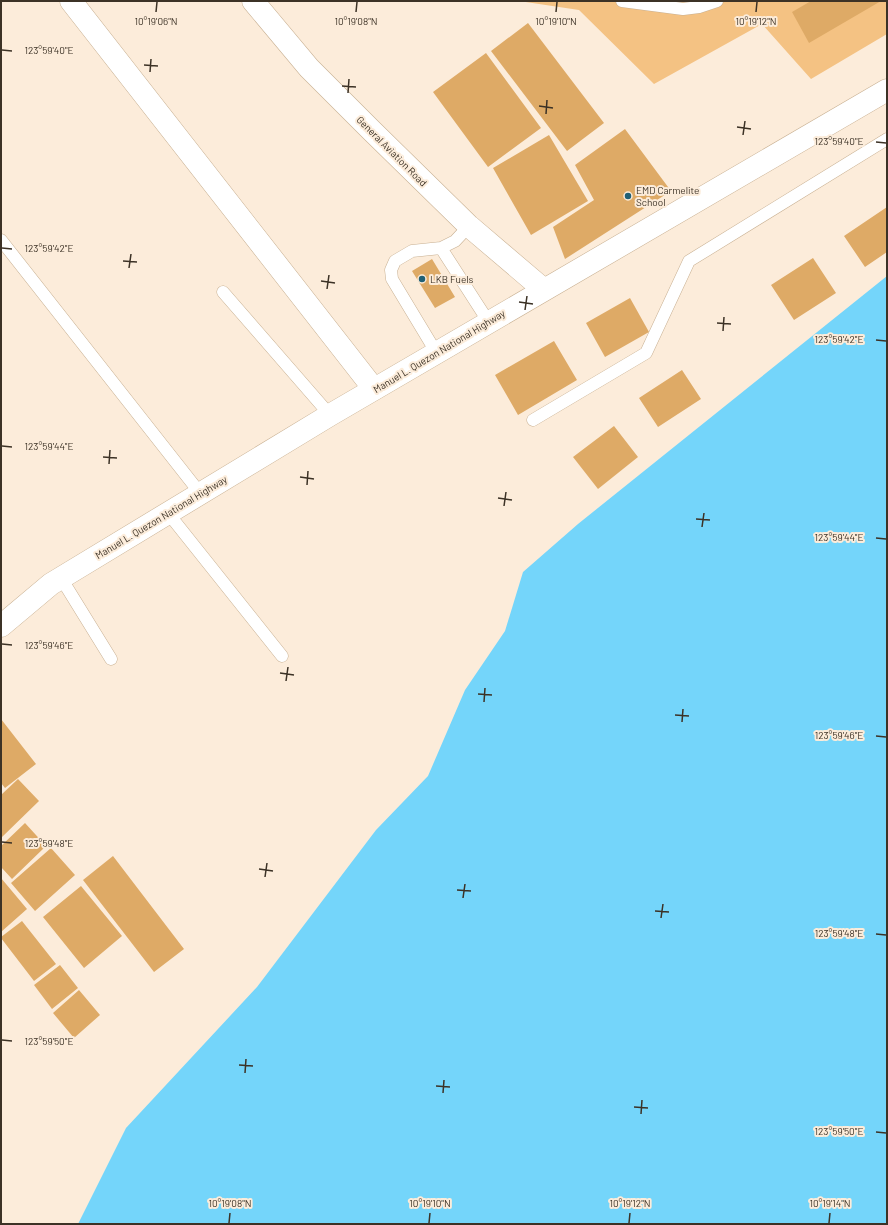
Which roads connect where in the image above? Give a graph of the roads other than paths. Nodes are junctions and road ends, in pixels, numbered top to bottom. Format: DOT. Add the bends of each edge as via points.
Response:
graph roads {
  1 [pos="71,1"];
  2 [pos="253,1"];
  3 [pos="622,1"];
  4 [pos="717,1"];
  5 [pos="887,90"];
  6 [pos="887,139"];
  7 [pos="469,226"];
  8 [pos="1,240"];
  9 [pos="441,248"];
  10 [pos="543,289"];
  11 [pos="223,292"];
  12 [pos="488,321"];
  13 [pos="436,352"];
  14 [pos="374,389"];
  15 [pos="330,415"];
  16 [pos="533,420"];
  17 [pos="200,493"];
  18 [pos="168,513"];
  19 [pos="61,578"];
  20 [pos="1,626"];
  21 [pos="282,656"];
  22 [pos="111,659"];
  1 -- 14 [label="main road"];
  2 -- 7 [label="main road, General Aviation Road" via="309,68"];
  3 -- 4 [label="lane" via="683,9"];
  5 -- 10 [label="main road, Manuel L. Quezon National Highway"];
  6 -- 16 [label="lane" via="689,261 646,353"];
  7 -- 9 [label="lane" via="455,241"];
  7 -- 10 [label="main road, General Aviation Road"];
  8 -- 17 [label="lane"];
  9 -- 12 [label="lane"];
  9 -- 13 [label="lane" via="412,251 395,261 391,270 392,279"];
  10 -- 12 [label="main road, Manuel L. Quezon National Highway"];
  11 -- 15 [label="lane"];
  12 -- 13 [label="main road, Manuel L. Quezon National Highway"];
  13 -- 14 [label="main road, Manuel L. Quezon National Highway"];
  14 -- 15 [label="main road, Manuel L. Quezon National Highway"];
  15 -- 17 [label="main road, Manuel L. Quezon National Highway"];
  17 -- 18 [label="main road, Manuel L. Quezon National Highway"];
  18 -- 19 [label="main road, Manuel L. Quezon National Highway"];
  18 -- 21 [label="lane"];
  19 -- 20 [label="main road, Manuel L. Quezon National Highway"];
  19 -- 22 [label="lane"];
}
